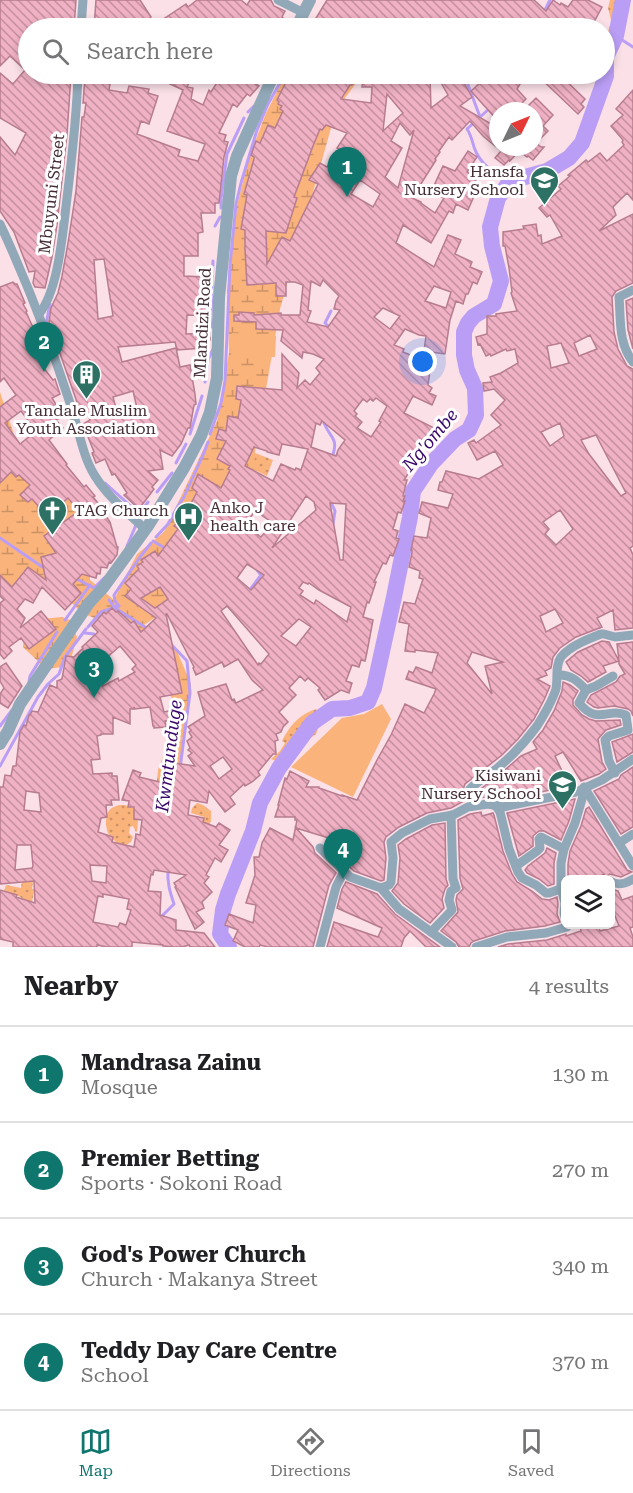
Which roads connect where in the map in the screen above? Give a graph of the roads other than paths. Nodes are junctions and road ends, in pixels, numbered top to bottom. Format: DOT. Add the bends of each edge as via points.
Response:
graph roads {
  1 [pos="83,0"];
  2 [pos="278,0"];
  3 [pos="310,0"];
  4 [pos="304,13"];
  5 [pos="82,18"];
  6 [pos="301,18"];
  7 [pos="77,84"];
  8 [pos="269,84"];
  9 [pos="0,224"];
  10 [pos="633,290"];
  11 [pos="39,314"];
  12 [pos="633,362"];
  13 [pos="145,529"];
  14 [pos="633,635"];
  15 [pos="558,675"];
  16 [pos="613,676"];
  17 [pos="586,690"];
  18 [pos="0,744"];
  19 [pos="633,759"];
  20 [pos="615,772"];
  21 [pos="584,788"];
  22 [pos="475,805"];
  23 [pos="496,806"];
  24 [pos="451,815"];
  25 [pos="633,834"];
  26 [pos="619,843"];
  27 [pos="320,848"];
  28 [pos="564,849"];
  29 [pos="516,866"];
  30 [pos="633,866"];
  31 [pos="344,871"];
  32 [pos="562,875"];
  33 [pos="633,879"];
  34 [pos="615,884"];
  35 [pos="381,888"];
  36 [pos="561,889"];
  37 [pos="561,929"];
  38 [pos="431,932"];
  39 [pos="320,947"];
  40 [pos="452,947"];
  41 [pos="476,947"];
  1 -- 5 [label="street"];
  2 -- 4 [label="street"];
  3 -- 4 [label="street"];
  4 -- 6 [label="street"];
  7 -- 11 [label="street, Mbuyuni Street" via="57,272"];
  8 -- 13 [label="street, Mlandizi Road" via="231,176 219,298 217,378 210,412 184,468"];
  9 -- 11 [label="street"];
  10 -- 12 [label="street" via="619,297 623,345"];
  11 -- 13 [label="street" via="93,474"];
  13 -- 18 [label="street, Mlandizi Road" via="25,697"];
  14 -- 15 [label="street" via="601,634 576,645 559,659"];
  15 -- 17 [label="street" via="570,676"];
  15 -- 22 [label="street" via="555,692 537,726 496,770 470,789"];
  16 -- 17 [label="street"];
  17 -- 20 [label="street" via="579,703 590,713 626,715 628,730 604,740"];
  19 -- 20 [label="street"];
  20 -- 21 [label="street"];
  21 -- 23 [label="street"];
  21 -- 26 [label="street"];
  21 -- 28 [label="street"];
  22 -- 23 [label="street"];
  22 -- 24 [label="street"];
  23 -- 29 [label="street"];
  24 -- 35 [label="street" via="422,823 391,842 392,878 389,885"];
  24 -- 38 [label="street" via="456,888 449,900 452,910"];
  25 -- 26 [label="street"];
  26 -- 30 [label="street"];
  27 -- 31 [label="street"];
  28 -- 29 [label="street" via="541,837 540,848"];
  28 -- 32 [label="street"];
  29 -- 36 [label="street" via="522,878 546,893"];
  31 -- 35 [label="street"];
  31 -- 39 [label="street"];
  33 -- 34 [label="street"];
  35 -- 38 [label="street" via="399,909"];
  37 -- 41 [label="street" via="507,937"];
  38 -- 40 [label="street"];
}
